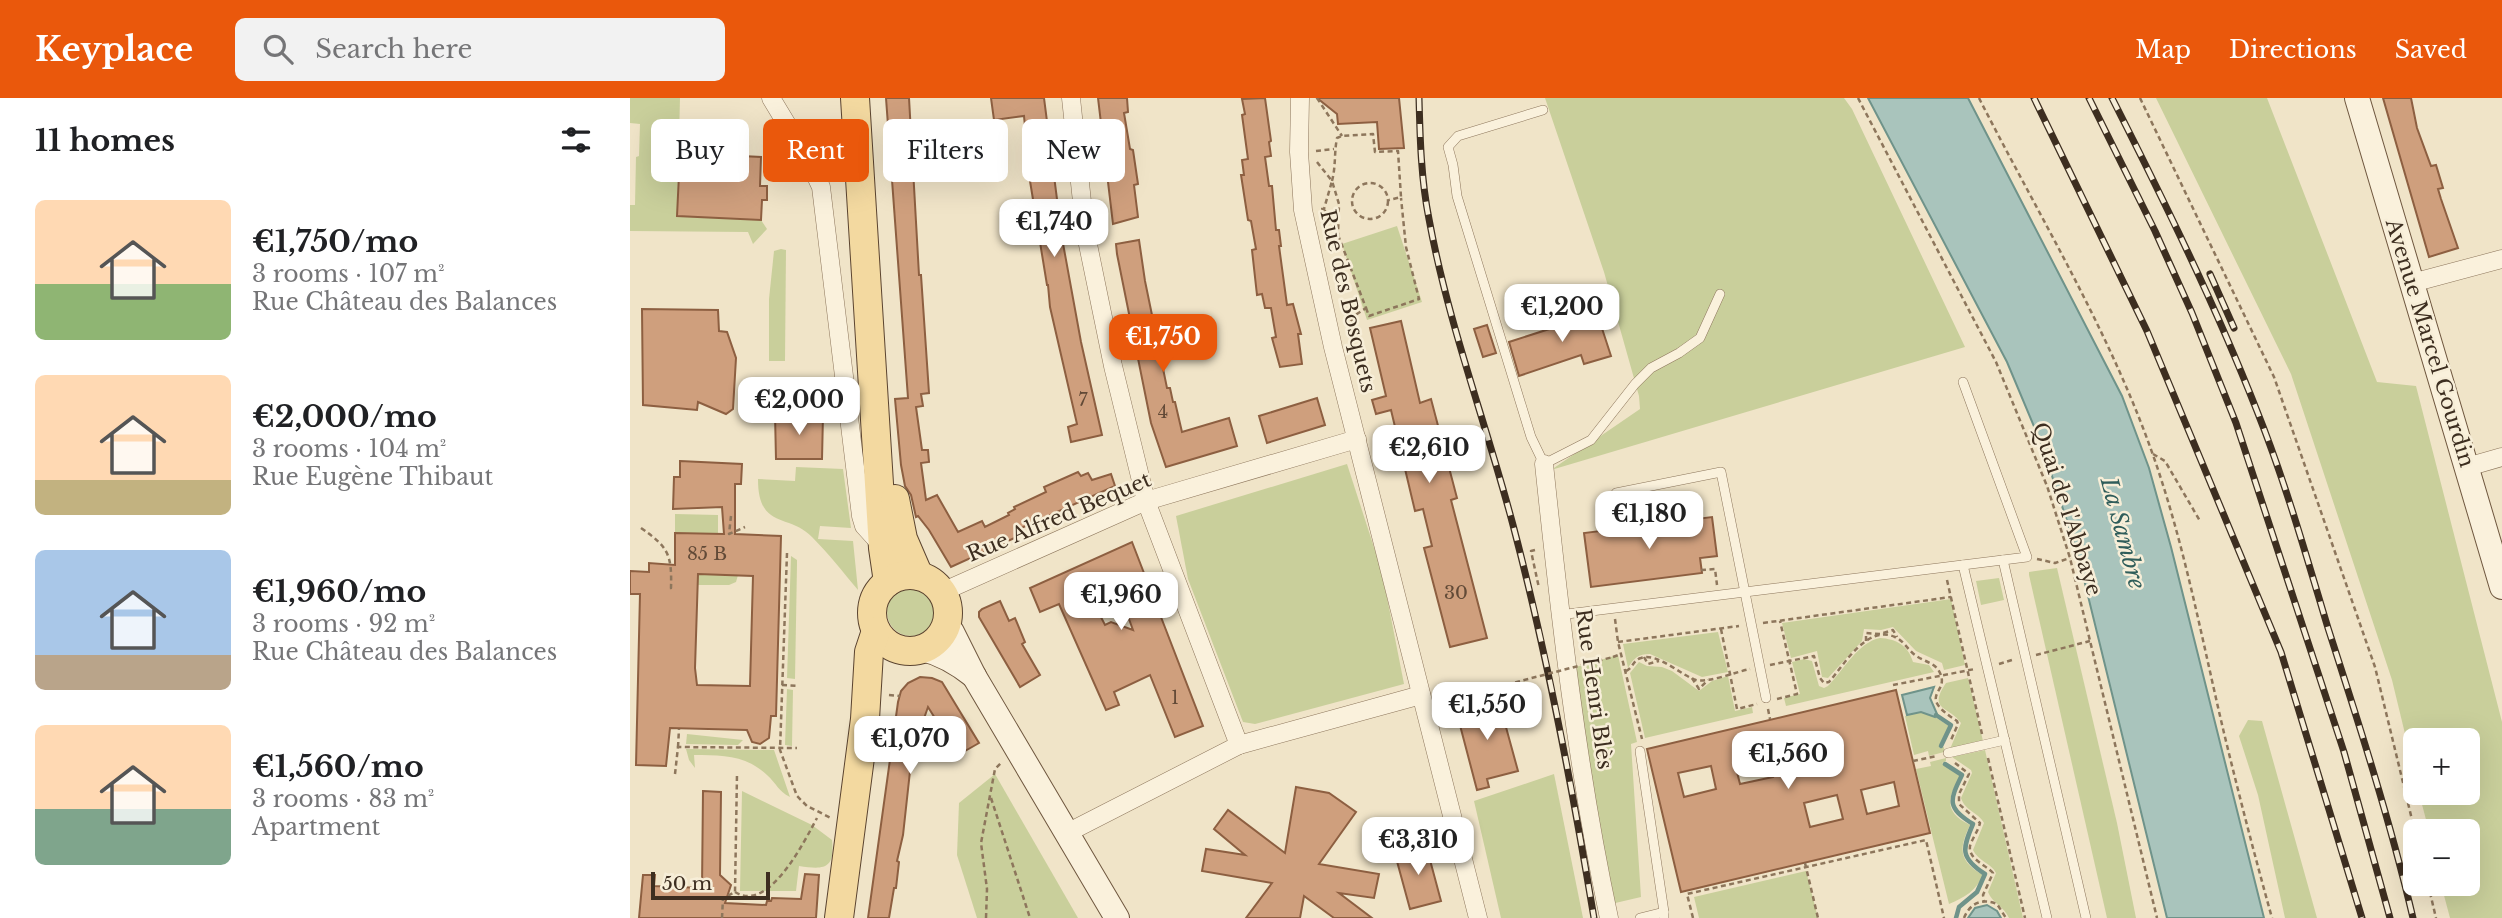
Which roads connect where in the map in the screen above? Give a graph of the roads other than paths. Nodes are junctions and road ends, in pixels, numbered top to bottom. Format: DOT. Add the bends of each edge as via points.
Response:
graph roads {
  1 [pos="771,98"];
  2 [pos="855,98"];
  3 [pos="864,98"];
  4 [pos="1071,98"];
  5 [pos="1300,98"];
  6 [pos="2357,98"];
  7 [pos="1544,110"];
  8 [pos="2502,259"];
  9 [pos="2412,283"];
  10 [pos="1720,295"];
  11 [pos="1963,382"];
  12 [pos="1357,439"];
  13 [pos="2502,458"];
  14 [pos="1544,464"];
  15 [pos="2467,467"];
  16 [pos="1616,493"];
  17 [pos="1146,501"];
  18 [pos="883,548"];
  19 [pos="2003,560"];
  20 [pos="1963,565"];
  21 [pos="888,582"];
  22 [pos="931,584"];
  23 [pos="2502,587"];
  24 [pos="1744,592"];
  25 [pos="1559,615"];
  26 [pos="946,626"];
  27 [pos="876,631"];
  28 [pos="913,650"];
  29 [pos="974,676"];
  30 [pos="1422,700"];
  31 [pos="1767,700"];
  32 [pos="865,719"];
  33 [pos="2005,740"];
  34 [pos="1239,745"];
  35 [pos="1642,748"];
  36 [pos="1948,753"];
  37 [pos="1067,833"];
  38 [pos="1664,915"];
  39 [pos="839,918"];
  40 [pos="1117,918"];
  41 [pos="1478,918"];
  42 [pos="1609,918"];
  43 [pos="1640,918"];
  44 [pos="2047,918"];
  45 [pos="2085,918"];
  1 -- 18 [label="street" via="821,187 861,516"];
  2 -- 18 [label="main road"];
  3 -- 22 [label="main road" via="897,516 903,539"];
  4 -- 17 [label="street" via="1085,230"];
  5 -- 12 [label="street, Rue des Bosquets" via="1303,210"];
  6 -- 9 [label="street, Avenue Marcel Gourdin"];
  7 -- 14 [label="lane" via="1458,136 1448,147 1457,195 1531,437"];
  8 -- 9 [label="street"];
  9 -- 15 [label="street, Avenue Marcel Gourdin"];
  10 -- 14 [label="lane" via="1700,338 1651,368 1591,440"];
  11 -- 19 [label="lane" via="2027,557"];
  12 -- 17 [label="street, Rue Alfred Bequet"];
  12 -- 30 [label="street, Rue des Bosquets"];
  13 -- 15 [label="street"];
  14 -- 25 [label="street, Rue Henri Blès"];
  15 -- 23 [label="street, Avenue Marcel Gourdin"];
  16 -- 24 [label="lane" via="1721,472"];
  17 -- 22 [label="street, Rue Alfred Bequet"];
  17 -- 34 [label="street"];
  18 -- 21 [label="main road"];
  19 -- 20 [label="lane"];
  19 -- 45 [label="lane"];
  20 -- 24 [label="lane"];
  20 -- 33 [label="lane"];
  21 -- 22 [label="main road" via="904,576"];
  21 -- 27 [label="main road" via="873,607"];
  22 -- 26 [label="main road" via="948,614"];
  24 -- 25 [label="lane"];
  24 -- 31 [label="lane"];
  25 -- 42 [label="street, Rue Henri Blès"];
  26 -- 28 [label="main road" via="941,636"];
  26 -- 29 [label="street"];
  27 -- 28 [label="main road" via="883,640"];
  27 -- 32 [label="main road" via="869,652"];
  28 -- 29 [label="street" via="934,652"];
  28 -- 32 [label="main road" via="884,665"];
  29 -- 37 [label="street"];
  30 -- 34 [label="street"];
  30 -- 41 [label="street, Rue des Bosquets"];
  32 -- 39 [label="main road"];
  33 -- 36 [label="lane"];
  33 -- 44 [label="lane"];
  34 -- 37 [label="street"];
  35 -- 38 [label="lane"];
  37 -- 40 [label="street"];
  38 -- 43 [label="lane"];
}
